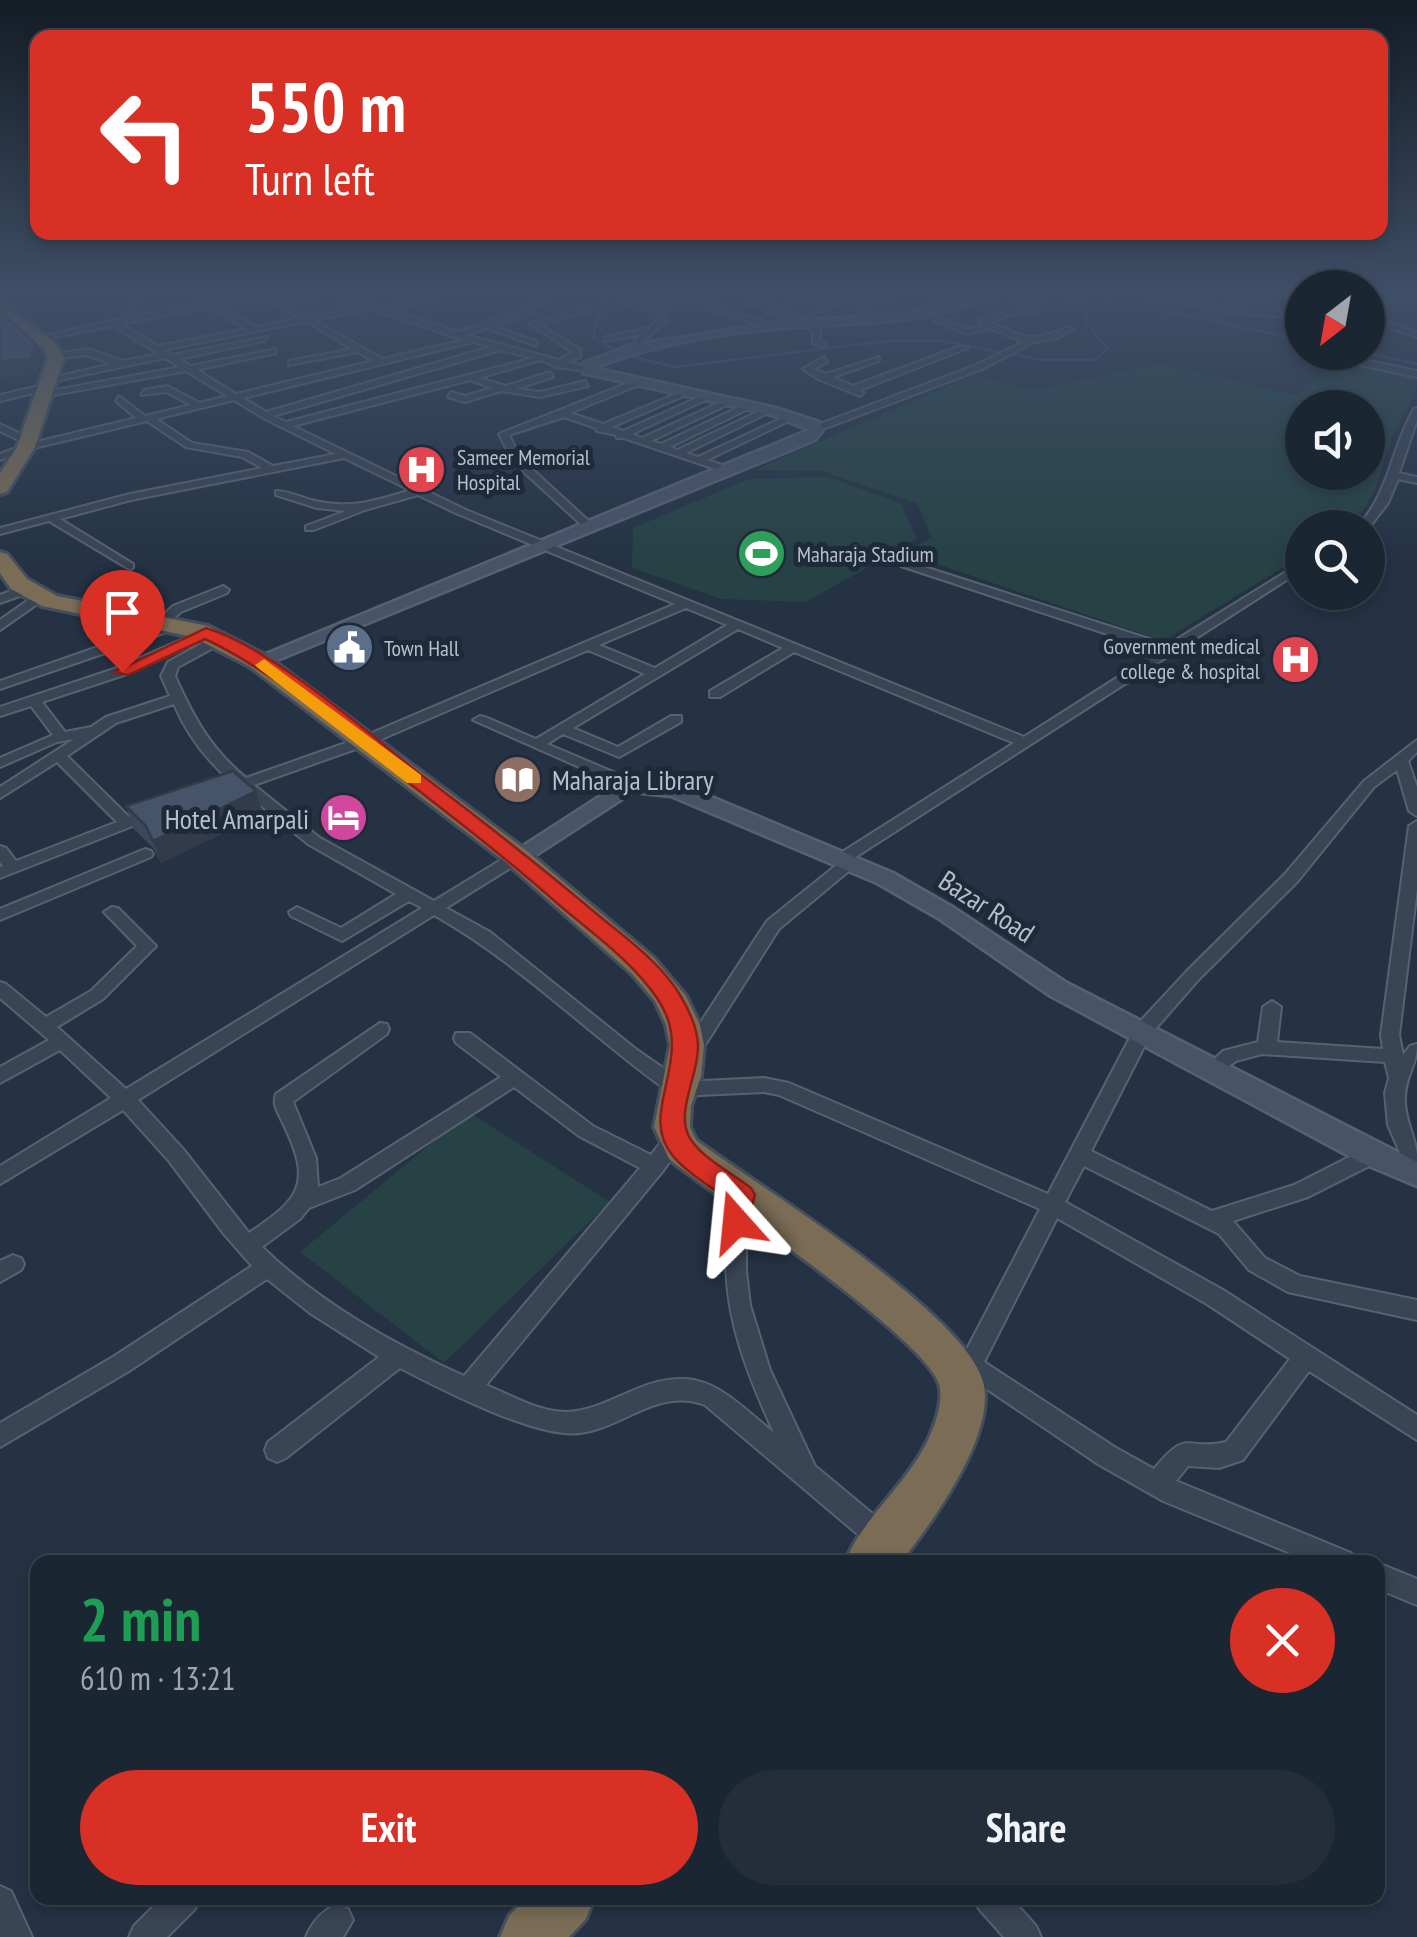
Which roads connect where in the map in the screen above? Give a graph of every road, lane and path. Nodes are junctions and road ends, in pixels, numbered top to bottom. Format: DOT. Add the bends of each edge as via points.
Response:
graph roads {
  1 [pos="48,384"];
  2 [pos="62,384"];
  3 [pos="84,384"];
  4 [pos="213,384"];
  5 [pos="291,384"];
  6 [pos="362,384"];
  7 [pos="377,384"];
  8 [pos="417,384"];
  9 [pos="434,384"];
  10 [pos="446,384"];
  11 [pos="491,384"];
  12 [pos="519,384"];
  13 [pos="571,384"];
  14 [pos="632,384"];
  15 [pos="649,384"];
  16 [pos="837,384"];
  17 [pos="866,384"];
  18 [pos="927,384"];
  19 [pos="440,386"];
  20 [pos="666,388"];
  21 [pos="504,389"];
  22 [pos="46,390"];
  23 [pos="851,390"];
  24 [pos="686,393"];
  25 [pos="340,394"];
  26 [pos="451,395"];
  27 [pos="707,397"];
  28 [pos="0,398"];
  29 [pos="236,398"];
  30 [pos="119,399"];
  31 [pos="884,401"];
  32 [pos="356,402"];
  33 [pos="728,402"];
  34 [pos="200,406"];
  35 [pos="749,406"];
  36 [pos="0,409"];
  37 [pos="769,410"];
  38 [pos="1417,411"];
  39 [pos="171,413"];
  40 [pos="560,414"];
  41 [pos="792,416"];
  42 [pos="270,417"];
  43 [pos="146,419"];
  44 [pos="584,422"];
  45 [pos="0,427"];
  46 [pos="600,428"];
  47 [pos="815,429"];
  48 [pos="620,436"];
  49 [pos="640,442"];
  50 [pos="26,446"];
  51 [pos="660,448"];
  52 [pos="676,454"];
  53 [pos="345,455"];
  54 [pos="0,457"];
  55 [pos="696,461"];
  56 [pos="272,470"];
  57 [pos="727,470"];
  58 [pos="1394,475"];
  59 [pos="1417,480"];
  60 [pos="0,488"];
  61 [pos="418,491"];
  62 [pos="280,494"];
  63 [pos="360,510"];
  64 [pos="1377,510"];
  65 [pos="53,519"];
  66 [pos="589,526"];
  67 [pos="310,528"];
  68 [pos="0,531"];
  69 [pos="542,546"];
  70 [pos="905,564"];
  71 [pos="129,566"];
  72 [pos="1285,577"];
  73 [pos="10,578"];
  74 [pos="223,590"];
  75 [pos="685,604"];
  76 [pos="169,623"];
  77 [pos="736,625"];
  78 [pos="0,626"];
  79 [pos="212,636"];
  80 [pos="590,646"];
  81 [pos="792,648"];
  82 [pos="1169,650"];
  83 [pos="258,660"];
  84 [pos="655,673"];
  85 [pos="2,681"];
  86 [pos="715,694"];
  87 [pos="178,698"];
  88 [pos="34,701"];
  89 [pos="0,712"];
  90 [pos="676,719"];
  91 [pos="480,720"];
  92 [pos="562,729"];
  93 [pos="96,730"];
  94 [pos="62,737"];
  95 [pos="365,741"];
  96 [pos="1024,742"];
  97 [pos="536,744"];
  98 [pos="1412,750"];
  99 [pos="60,756"];
  100 [pos="0,763"];
  101 [pos="242,784"];
  102 [pos="634,786"];
  103 [pos="225,790"];
  104 [pos="0,794"];
  105 [pos="172,807"];
  106 [pos="1417,812"];
  107 [pos="126,822"];
  108 [pos="1417,826"];
  109 [pos="0,851"];
  110 [pos="145,854"];
  111 [pos="517,857"];
  112 [pos="846,860"];
  113 [pos="7,870"];
  114 [pos="408,894"];
  115 [pos="435,908"];
  116 [pos="112,912"];
  117 [pos="297,912"];
  118 [pos="0,915"];
  119 [pos="0,988"];
  120 [pos="1272,1007"];
  121 [pos="380,1029"];
  122 [pos="1144,1031"];
  123 [pos="52,1034"];
  124 [pos="463,1038"];
  125 [pos="1264,1048"];
  126 [pos="1417,1051"];
  127 [pos="1395,1065"];
  128 [pos="1213,1070"];
  129 [pos="682,1075"];
  130 [pos="0,1076"];
  131 [pos="515,1077"];
  132 [pos="124,1099"];
  133 [pos="666,1152"];
  134 [pos="1078,1154"];
  135 [pos="1372,1154"];
  136 [pos="1417,1172"];
  137 [pos="0,1176"];
  138 [pos="741,1195"];
  139 [pos="306,1201"];
  140 [pos="1052,1205"];
  141 [pos="1212,1219"];
  142 [pos="247,1246"];
  143 [pos="268,1267"];
  144 [pos="1417,1310"];
  145 [pos="398,1356"];
  146 [pos="1306,1356"];
  147 [pos="967,1374"];
  148 [pos="468,1388"];
  149 [pos="1417,1429"];
  150 [pos="0,1436"];
  151 [pos="277,1450"];
  152 [pos="806,1475"];
  153 [pos="1157,1484"];
  154 [pos="878,1552"];
  155 [pos="1324,1555"];
  156 [pos="1385,1579"];
  157 [pos="1417,1592"];
  158 [pos="0,1902"];
  159 [pos="177,1905"];
  160 [pos="560,1905"];
  161 [pos="996,1905"];
  162 [pos="16,1937"];
  163 [pos="145,1937"];
  164 [pos="530,1937"];
  165 [pos="1025,1937"];
  1 -- 22 [label="highway"];
  2 -- 22 [label="street"];
  3 -- 22 [label="street"];
  4 -- 29 [label="street"];
  5 -- 29 [label="street"];
  6 -- 42 [label="street"];
  7 -- 25 [label="street"];
  8 -- 32 [label="street"];
  9 -- 19 [label="street"];
  10 -- 19 [label="street"];
  11 -- 21 [label="street"];
  12 -- 21 [label="street"];
  13 -- 21 [label="street" via="547,397"];
  14 -- 40 [label="street"];
  15 -- 20 [label="street"];
  16 -- 23 [label="street"];
  17 -- 23 [label="street"];
  18 -- 31 [label="street"];
  19 -- 32 [label="street"];
  20 -- 24 [label="street"];
  20 -- 44 [label="street"];
  21 -- 26 [label="street" via="466,399"];
  22 -- 28 [label="street"];
  22 -- 36 [label="street"];
  22 -- 50 [label="highway"];
  23 -- 31 [label="street"];
  24 -- 27 [label="street"];
  24 -- 46 [label="street"];
  25 -- 32 [label="street"];
  25 -- 42 [label="street"];
  27 -- 33 [label="street"];
  27 -- 48 [label="street"];
  29 -- 34 [label="street"];
  29 -- 42 [label="street"];
  30 -- 43 [label="street"];
  31 -- 47 [label="street"];
  32 -- 42 [label="street"];
  33 -- 35 [label="street"];
  33 -- 49 [label="street"];
  34 -- 39 [label="street"];
  34 -- 39 [label="street" via="170,389 140,391"];
  35 -- 37 [label="street"];
  35 -- 51 [label="street"];
  37 -- 41 [label="street"];
  37 -- 52 [label="street"];
  38 -- 58 [label="street"];
  39 -- 43 [label="street"];
  40 -- 44 [label="street"];
  40 -- 66 [label="street" via="504,439 517,460"];
  41 -- 47 [label="street"];
  41 -- 55 [label="street"];
  42 -- 53 [label="street"];
  43 -- 50 [label="street"];
  43 -- 56 [label="street" via="190,445 245,454"];
  44 -- 46 [label="street"];
  45 -- 50 [label="street"];
  46 -- 48 [label="street"];
  47 -- 57 [label="street" via="810,437"];
  48 -- 49 [label="street"];
  49 -- 51 [label="street"];
  50 -- 54 [label="street"];
  50 -- 60 [label="highway"];
  51 -- 52 [label="street"];
  52 -- 55 [label="street"];
  53 -- 56 [label="street"];
  53 -- 61 [label="street"];
  55 -- 57 [label="street"];
  56 -- 65 [label="street"];
  57 -- 66 [label="street"];
  58 -- 59 [label="street"];
  58 -- 64 [label="street"];
  61 -- 63 [label="street"];
  61 -- 69 [label="street"];
  62 -- 63 [label="street" via="312,506"];
  63 -- 67 [label="street"];
  65 -- 68 [label="street"];
  65 -- 71 [label="street"];
  66 -- 69 [label="street"];
  69 -- 75 [label="street"];
  69 -- 83 [label="street"];
  70 -- 82 [label="street"];
  72 -- 82 [label="street"];
  73 -- 76 [label="highway" via="73,607"];
  73 -- 78 [label="street"];
  74 -- 76 [label="street" via="177,610"];
  75 -- 77 [label="street"];
  75 -- 80 [label="street"];
  76 -- 79 [label="highway"];
  76 -- 85 [label="street"];
  77 -- 81 [label="street"];
  77 -- 84 [label="street"];
  79 -- 83 [label="highway"];
  79 -- 87 [label="street" via="168,670"];
  79 -- 88 [label="street"];
  80 -- 84 [label="street"];
  80 -- 95 [label="street"];
  81 -- 86 [label="street"];
  81 -- 96 [label="street"];
  82 -- 96 [label="street"];
  83 -- 95 [label="highway"];
  84 -- 92 [label="street"];
  87 -- 93 [label="street"];
  87 -- 101 [label="street" via="190,725"];
  88 -- 89 [label="street"];
  88 -- 94 [label="street"];
  90 -- 92 [label="street" via="619,753"];
  91 -- 97 [label="street"];
  92 -- 97 [label="street"];
  93 -- 94 [label="street"];
  93 -- 99 [label="street"];
  94 -- 100 [label="street"];
  95 -- 101 [label="street"];
  95 -- 111 [label="highway"];
  96 -- 112 [label="street"];
  97 -- 102 [label="street"];
  98 -- 106 [label="street"];
  98 -- 122 [label="street" via="1368,784 1291,878"];
  99 -- 104 [label="street"];
  99 -- 107 [label="street"];
  101 -- 103 [label="street"];
  101 -- 114 [label="street" via="314,841"];
  102 -- 111 [label="street"];
  102 -- 112 [label="street, Bazar Road" via="658,785"];
  105 -- 107 [label="street"];
  107 -- 113 [label="street"];
  108 -- 127 [label="street" via="1390,1035"];
  109 -- 113 [label="street"];
  110 -- 118 [label="street"];
  111 -- 115 [label="street"];
  111 -- 129 [label="highway" via="644,966 669,996 683,1025"];
  112 -- 122 [label="street, Bazar Road" via="946,912 1058,988"];
  112 -- 129 [label="street" via="773,926"];
  114 -- 115 [label="street"];
  114 -- 117 [label="street" via="342,935"];
  115 -- 129 [label="street" via="484,936 630,1054"];
  115 -- 132 [label="street"];
  116 -- 123 [label="street" via="146,942 143,954"];
  119 -- 123 [label="street"];
  120 -- 125 [label="street"];
  121 -- 139 [label="street" via="283,1099 308,1159"];
  122 -- 128 [label="street, Bazar Road"];
  122 -- 134 [label="street"];
  123 -- 130 [label="street"];
  123 -- 132 [label="street"];
  124 -- 131 [label="street"];
  125 -- 127 [label="street"];
  125 -- 128 [label="street" via="1230,1056"];
  126 -- 127 [label="street"];
  127 -- 136 [label="street" via="1398,1130"];
  128 -- 135 [label="street, Bazar Road"];
  129 -- 133 [label="highway"];
  129 -- 140 [label="street" via="782,1088"];
  131 -- 133 [label="street" via="586,1131"];
  131 -- 139 [label="street" via="348,1184"];
  132 -- 137 [label="street"];
  132 -- 142 [label="street"];
  133 -- 138 [label="highway" via="682,1149"];
  133 -- 148 [label="street"];
  134 -- 140 [label="street"];
  134 -- 141 [label="street"];
  135 -- 136 [label="street, Bazar Road"];
  135 -- 141 [label="street" via="1301,1191"];
  138 -- 147 [label="highway" via="803,1237"];
  138 -- 152 [label="street" via="733,1246 742,1332"];
  139 -- 142 [label="street"];
  140 -- 146 [label="street"];
  140 -- 147 [label="street"];
  141 -- 144 [label="street" via="1258,1264 1296,1285"];
  142 -- 143 [label="street"];
  143 -- 145 [label="street"];
  143 -- 150 [label="street"];
  145 -- 148 [label="street"];
  145 -- 151 [label="street"];
  146 -- 149 [label="street"];
  146 -- 153 [label="street" via="1234,1452 1182,1454"];
  147 -- 153 [label="street"];
  147 -- 154 [label="highway" via="948,1446"];
  148 -- 152 [label="street" via="562,1423 595,1418 660,1390 696,1388"];
  152 -- 154 [label="street"];
  153 -- 155 [label="street"];
  156 -- 157 [label="street"];
  158 -- 162 [label="street"];
  159 -- 163 [label="street"];
  160 -- 164 [label="highway"];
  161 -- 165 [label="street"];
}
